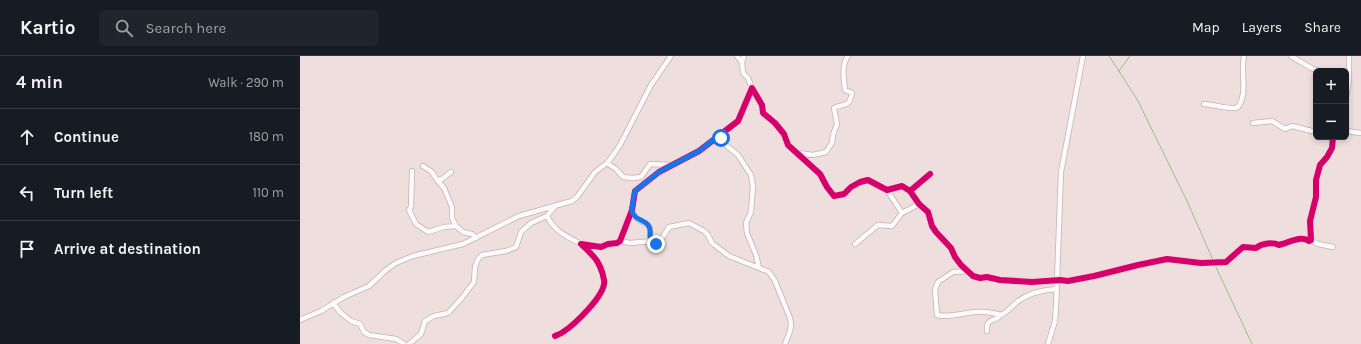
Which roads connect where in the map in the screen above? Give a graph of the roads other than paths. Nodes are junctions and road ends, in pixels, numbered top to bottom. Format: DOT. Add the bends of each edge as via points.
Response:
graph roads {
  1 [pos="671,56"];
  2 [pos="737,56"];
  3 [pos="744,56"];
  4 [pos="848,56"];
  5 [pos="1082,56"];
  6 [pos="1244,56"];
  7 [pos="1292,56"];
  8 [pos="1350,56"];
  9 [pos="742,62"];
  10 [pos="1348,68"];
  11 [pos="1313,69"];
  12 [pos="752,88"];
  13 [pos="1204,104"];
  14 [pos="1253,123"];
  15 [pos="1313,131"];
  16 [pos="1349,131"];
  17 [pos="1361,133"];
  18 [pos="714,139"];
  19 [pos="1333,140"];
  20 [pos="798,153"];
  21 [pos="607,163"];
  22 [pos="672,165"];
  23 [pos="423,166"];
  24 [pos="412,171"];
  25 [pos="451,172"];
  26 [pos="930,174"];
  27 [pos="437,180"];
  28 [pos="888,190"];
  29 [pos="910,191"];
  30 [pos="919,204"];
  31 [pos="555,206"];
  32 [pos="632,210"];
  33 [pos="902,213"];
  34 [pos="547,216"];
  35 [pos="456,226"];
  36 [pos="476,238"];
  37 [pos="1311,240"];
  38 [pos="620,241"];
  39 [pos="653,241"];
  40 [pos="582,244"];
  41 [pos="855,244"];
  42 [pos="1333,247"];
  43 [pos="759,268"];
  44 [pos="968,271"];
  45 [pos="1056,281"];
  46 [pos="1056,289"];
  47 [pos="333,303"];
  48 [pos="1001,315"];
  49 [pos="300,320"];
  50 [pos="986,331"];
  51 [pos="555,336"];
  52 [pos="404,344"];
  53 [pos="409,344"];
  54 [pos="785,344"];
  55 [pos="1048,344"];
  1 -- 21 [label="street" via="651,85 620,145"];
  2 -- 9 [label="street"];
  3 -- 9 [label="street"];
  4 -- 20 [label="street" via="845,59 843,74 845,90 852,93 846,105 834,108 837,124 832,143 826,152 813,155"];
  5 -- 45 [label="street" via="1061,172"];
  6 -- 13 [label="street" via="1242,103 1237,108 1225,109"];
  7 -- 11 [label="street"];
  8 -- 10 [label="street"];
  9 -- 12 [label="street" via="742,73 748,78"];
  12 -- 18 [label="street" via="738,121"];
  12 -- 20 [label="street" via="762,105 763,113 775,123 784,134 788,145"];
  14 -- 15 [label="street" via="1272,121 1285,129 1292,126"];
  16 -- 17 [label="street"];
  18 -- 22 [label="street" via="699,151"];
  18 -- 43 [label="street" via="721,138 738,155 751,175 751,212 746,223"];
  19 -- 37 [label="street" via="1332,148 1320,165 1316,180 1316,197 1310,220"];
  20 -- 28 [label="street" via="820,174 834,196 844,194 851,187 868,180"];
  21 -- 22 [label="street" via="622,177 632,178 641,177 650,164"];
  21 -- 31 [label="street" via="595,172 577,197"];
  22 -- 32 [label="street" via="635,191"];
  23 -- 27 [label="street" via="432,172"];
  24 -- 35 [label="street" via="409,210 416,224 428,232"];
  25 -- 27 [label="street"];
  26 -- 29 [label="street"];
  27 -- 35 [label="street" via="444,188 452,207 452,218"];
  28 -- 29 [label="street" via="902,186"];
  28 -- 33 [label="street"];
  29 -- 30 [label="street"];
  30 -- 33 [label="street"];
  30 -- 44 [label="street" via="928,212 936,232 947,242 955,257"];
  31 -- 34 [label="street"];
  31 -- 36 [label="street" via="519,216"];
  32 -- 38 [label="street"];
  32 -- 39 [label="street" via="635,217 649,225"];
  33 -- 41 [label="street" via="892,226 878,225"];
  34 -- 40 [label="street" via="555,229"];
  34 -- 53 [label="street" via="531,223 520,232 516,246 482,255 475,267 471,287 448,313 434,316 425,322 421,334"];
  35 -- 36 [label="street"];
  36 -- 47 [label="street" via="396,263 369,286"];
  37 -- 42 [label="street"];
  37 -- 45 [label="street" via="1300,239 1279,245 1260,245 1256,248 1243,247 1226,262 1201,263 1167,259 1094,276"];
  38 -- 39 [label="street"];
  38 -- 40 [label="street" via="601,247"];
  39 -- 43 [label="street" via="659,243 668,227 689,223 704,231 712,243 729,256"];
  40 -- 51 [label="street" via="593,255 605,281 593,304 582,317 563,333"];
  43 -- 54 [label="street" via="769,272 775,281 790,318 792,324"];
  44 -- 45 [label="street" via="980,278"];
  44 -- 48 [label="street" via="953,272 938,282 937,315 953,316 977,312"];
  45 -- 46 [label="street"];
  46 -- 48 [label="street" via="1027,295 1007,313"];
  46 -- 55 [label="street" via="1055,321"];
  47 -- 49 [label="street"];
  47 -- 52 [label="street" via="351,321 360,324 369,335 396,339"];
  48 -- 50 [label="street" via="998,319 988,322"];
}
